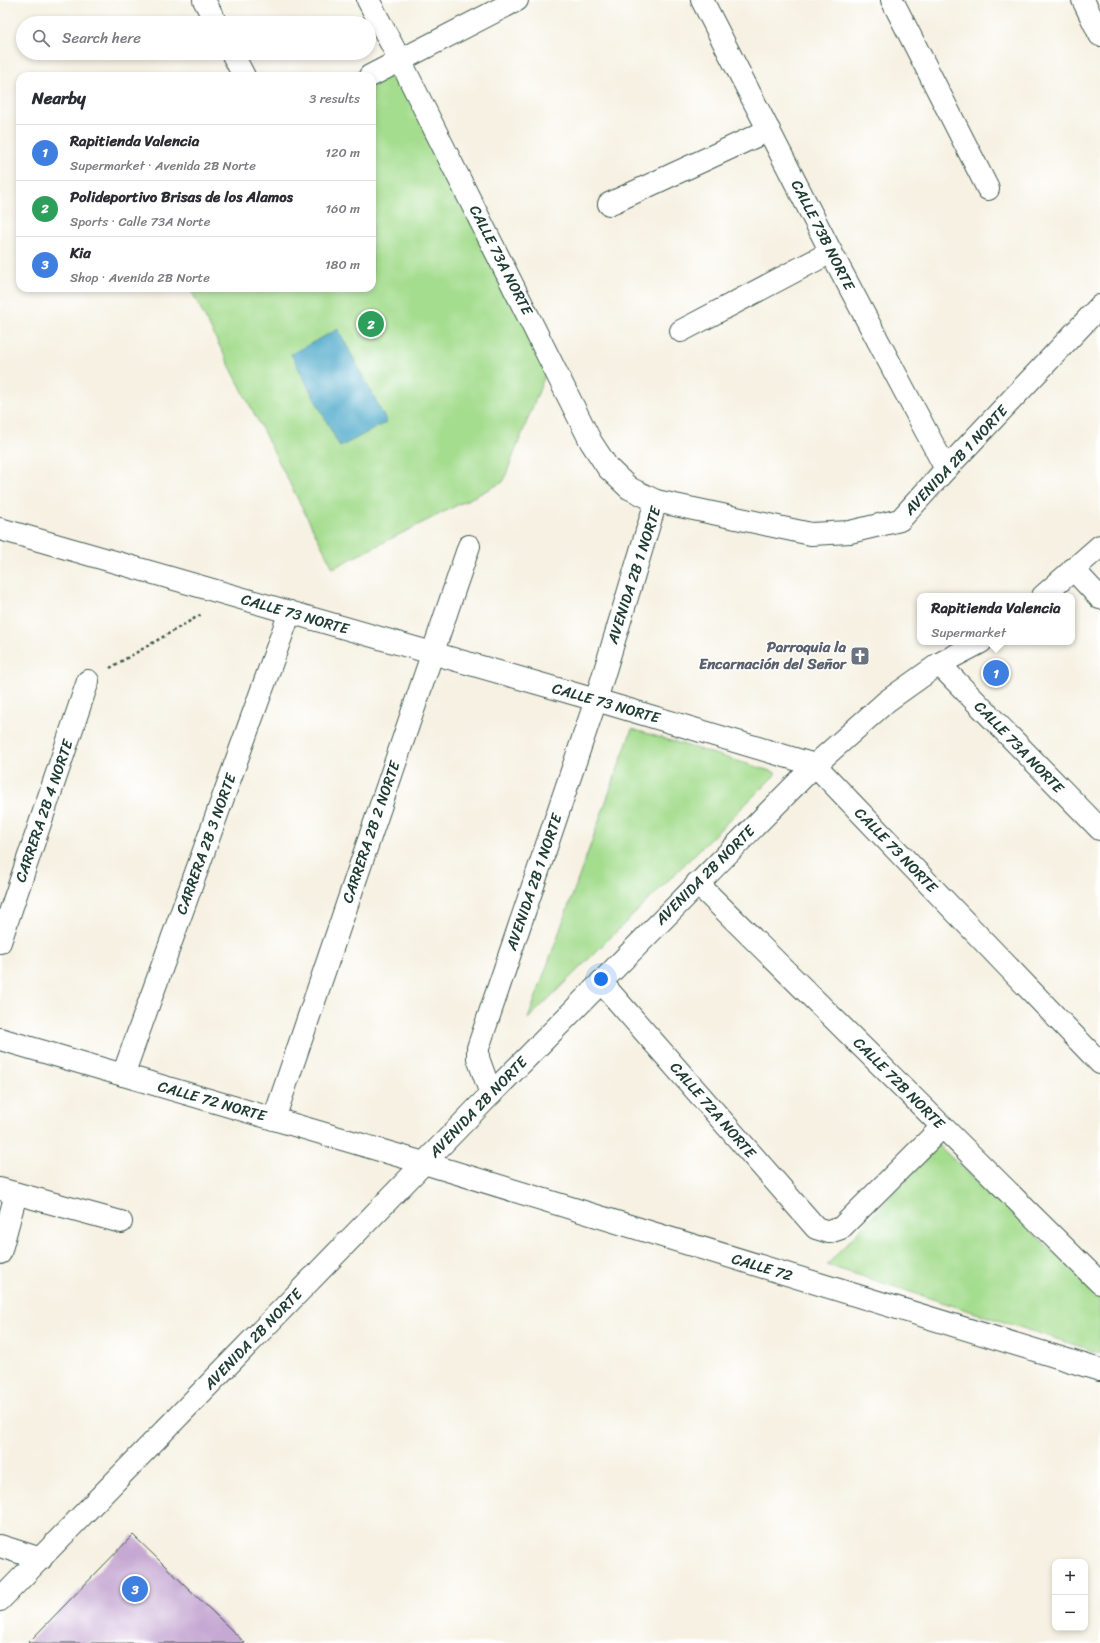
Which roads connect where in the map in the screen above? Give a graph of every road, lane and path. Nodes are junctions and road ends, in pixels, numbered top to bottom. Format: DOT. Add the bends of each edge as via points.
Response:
graph roads {
  1 [pos="204,0"];
  2 [pos="368,0"];
  3 [pos="517,0"];
  4 [pos="702,0"];
  5 [pos="892,0"];
  6 [pos="1083,0"];
  7 [pos="212,16"];
  8 [pos="1100,34"];
  9 [pos="236,60"];
  10 [pos="400,60"];
  11 [pos="242,72"];
  12 [pos="376,73"];
  13 [pos="769,130"];
  14 [pos="988,189"];
  15 [pos="609,204"];
  16 [pos="832,252"];
  17 [pos="1100,306"];
  18 [pos="680,331"];
  19 [pos="946,469"];
  20 [pos="656,501"];
  21 [pos="0,529"];
  22 [pos="469,546"];
  23 [pos="1100,546"];
  24 [pos="1073,569"];
  25 [pos="1046,593"];
  26 [pos="234,596"];
  27 [pos="1100,598"];
  28 [pos="290,612"];
  29 [pos="975,645"];
  30 [pos="432,653"];
  31 [pos="939,664"];
  32 [pos="88,681"];
  33 [pos="596,700"];
  34 [pos="815,765"];
  35 [pos="1100,829"];
  36 [pos="698,884"];
  37 [pos="0,942"];
  38 [pos="601,982"];
  39 [pos="0,1039"];
  40 [pos="1100,1063"];
  41 [pos="123,1075"];
  42 [pos="490,1094"];
  43 [pos="274,1119"];
  44 [pos="942,1127"];
  45 [pos="424,1163"];
  46 [pos="8,1192"];
  47 [pos="121,1222"];
  48 [pos="0,1253"];
  49 [pos="1100,1283"];
  50 [pos="1100,1370"];
  51 [pos="0,1546"];
  52 [pos="41,1559"];
  53 [pos="0,1600"];
  1 -- 7 [label="street"];
  2 -- 10 [label="street, CALLE 73A NORTE"];
  3 -- 10 [label="street"];
  4 -- 13 [label="street, CALLE 73B NORTE"];
  5 -- 14 [label="street"];
  6 -- 8 [label="street"];
  9 -- 11 [label="street"];
  10 -- 12 [label="street"];
  10 -- 20 [label="street, CALLE 73A NORTE" via="591,442 608,468 629,488"];
  13 -- 15 [label="street"];
  13 -- 16 [label="street, CALLE 73B NORTE"];
  16 -- 18 [label="street"];
  16 -- 19 [label="street, CALLE 73B NORTE"];
  17 -- 19 [label="street, AVENIDA 2B 1 NORTE"];
  19 -- 20 [label="street, AVENIDA 2B 1 NORTE" via="900,520 850,532 811,534"];
  20 -- 33 [label="street, AVENIDA 2B 1 NORTE"];
  21 -- 26 [label="street, CALLE 73 NORTE"];
  22 -- 30 [label="street, CARRERA 2B 2 NORTE"];
  23 -- 24 [label="street"];
  24 -- 25 [label="street"];
  24 -- 27 [label="street"];
  26 -- 28 [label="street, CALLE 73 NORTE"];
  26 -- 32 [label="path"];
  28 -- 30 [label="street, CALLE 73 NORTE"];
  28 -- 41 [label="street, CARRERA 2B 3 NORTE"];
  29 -- 31 [label="street, AVENIDA 2B NORTE"];
  30 -- 33 [label="street, CALLE 73 NORTE"];
  30 -- 43 [label="street, CARRERA 2B 2 NORTE"];
  31 -- 34 [label="street, AVENIDA 2B NORTE" via="887,701"];
  31 -- 35 [label="street, CALLE 73A NORTE"];
  32 -- 37 [label="street, CARRERA 2B 4 NORTE"];
  33 -- 34 [label="street, CALLE 73 NORTE"];
  33 -- 42 [label="street, AVENIDA 2B 1 NORTE" via="478,1048 478,1058"];
  34 -- 36 [label="street, AVENIDA 2B NORTE"];
  34 -- 40 [label="street, CALLE 73 NORTE"];
  36 -- 38 [label="street, AVENIDA 2B NORTE"];
  36 -- 44 [label="street, CALLE 72B NORTE"];
  38 -- 42 [label="street, AVENIDA 2B NORTE"];
  38 -- 44 [label="street, CALLE 72A NORTE" via="816,1228 829,1232 841,1228"];
  39 -- 41 [label="street, CALLE 72 NORTE"];
  41 -- 43 [label="street, CALLE 72 NORTE"];
  42 -- 45 [label="street, AVENIDA 2B NORTE"];
  43 -- 45 [label="street, CALLE 72 NORTE"];
  44 -- 49 [label="street, CALLE 72B NORTE"];
  45 -- 50 [label="street, CALLE 72"];
  45 -- 52 [label="street, AVENIDA 2B NORTE"];
  46 -- 47 [label="street"];
  46 -- 48 [label="street"];
  51 -- 52 [label="street"];
  52 -- 53 [label="street, AVENIDA 2B NORTE"];
}
